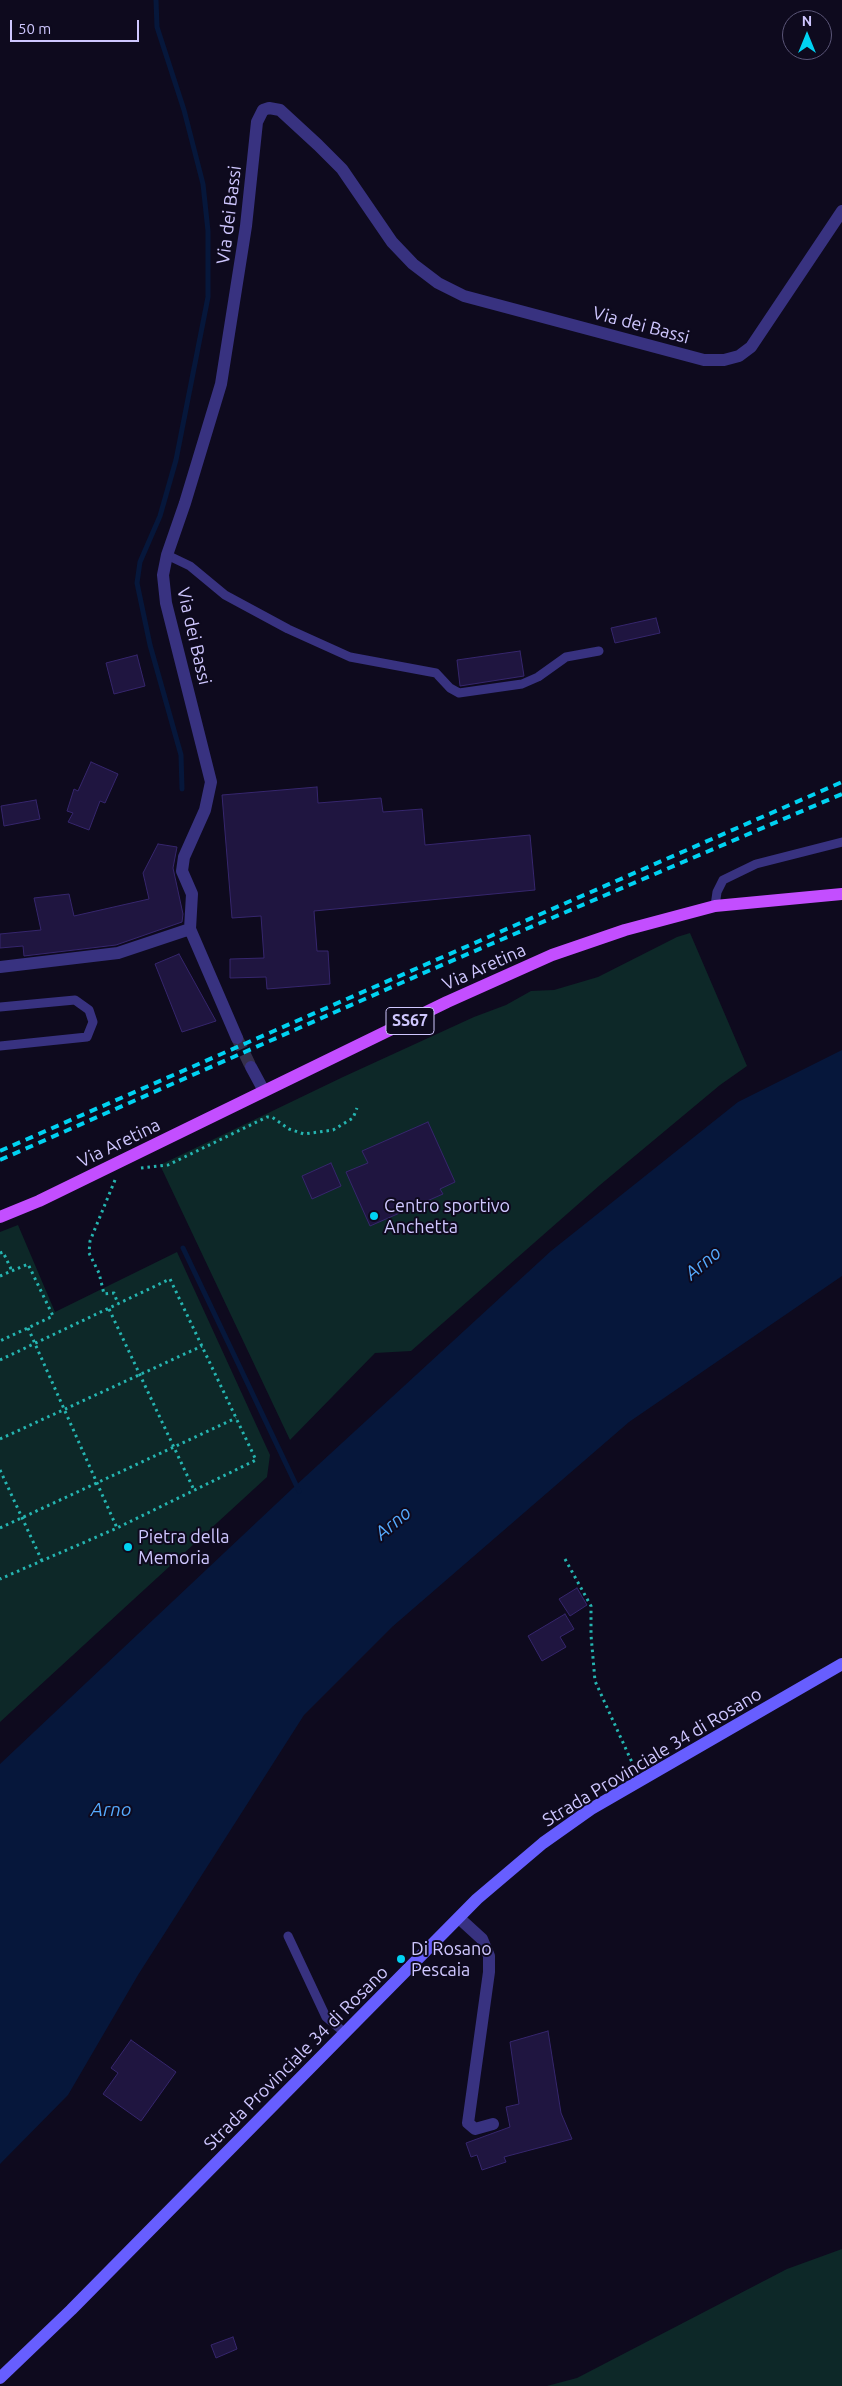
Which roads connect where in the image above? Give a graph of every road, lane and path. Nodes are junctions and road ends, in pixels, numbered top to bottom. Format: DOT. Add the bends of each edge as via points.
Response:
graph roads {
  1 [pos="842,212"];
  2 [pos="167,555"];
  3 [pos="599,651"];
  4 [pos="842,842"];
  5 [pos="842,894"];
  6 [pos="715,906"];
  7 [pos="190,929"];
  8 [pos="0,967"];
  9 [pos="0,1007"];
  10 [pos="237,1038"];
  11 [pos="0,1046"];
  12 [pos="251,1067"];
  13 [pos="264,1091"];
  14 [pos="357,1108"];
  15 [pos="132,1171"];
  16 [pos="111,1180"];
  17 [pos="0,1217"];
  18 [pos="0,1253"];
  19 [pos="12,1271"];
  20 [pos="0,1276"];
  21 [pos="118,1304"];
  22 [pos="109,1309"];
  23 [pos="28,1328"];
  24 [pos="0,1341"];
  25 [pos="35,1344"];
  26 [pos="202,1346"];
  27 [pos="0,1360"];
  28 [pos="140,1374"];
  29 [pos="64,1410"];
  30 [pos="236,1418"];
  31 [pos="0,1439"];
  32 [pos="174,1447"];
  33 [pos="0,1470"];
  34 [pos="97,1482"];
  35 [pos="194,1490"];
  36 [pos="22,1518"];
  37 [pos="0,1528"];
  38 [pos="117,1528"];
  39 [pos="565,1559"];
  40 [pos="42,1561"];
  41 [pos="0,1579"];
  42 [pos="842,1664"];
  43 [pos="640,1780"];
  44 [pos="459,1918"];
  45 [pos="288,1936"];
  46 [pos="345,2033"];
  47 [pos="493,2124"];
  48 [pos="0,2378"];
  1 -- 2 [label="street, Via dei Bassi" via="751,347 739,356 704,360 464,296 438,283 412,264 392,242 342,170 318,145 280,110 263,110 257,122 246,226 221,384"];
  2 -- 3 [label="lane" via="190,566 225,595 288,629 350,657 436,673 459,693 522,684 566,657"];
  2 -- 7 [label="street, Via dei Bassi" via="163,575 166,604 211,782 205,810 184,857 182,871 192,894"];
  4 -- 6 [label="lane" via="756,864 723,880"];
  5 -- 6 [label="main road, Via Aretina / SS67"];
  6 -- 13 [label="main road, Via Aretina / SS67" via="625,930 552,956 447,1002"];
  7 -- 8 [label="street" via="118,954"];
  7 -- 10 [label="street, Via dei Bassi"];
  9 -- 11 [label="lane" via="75,1000 90,1010 93,1022 86,1037"];
  12 -- 13 [label="street"];
  13 -- 17 [label="main road, Via Aretina / SS67"];
  14 -- 15 [label="path" via="353,1118 333,1130 304,1134 267,1117 168,1165"];
  16 -- 21 [label="path" via="116,1178 90,1241 90,1253 104,1294 114,1293"];
  18 -- 19 [label="path" via="3,1252"];
  19 -- 20 [label="path"];
  19 -- 23 [label="path" via="28,1264 54,1316"];
  21 -- 22 [label="path"];
  21 -- 26 [label="path" via="170,1279"];
  22 -- 25 [label="path"];
  22 -- 28 [label="path"];
  23 -- 24 [label="path"];
  23 -- 25 [label="path"];
  25 -- 27 [label="path"];
  25 -- 29 [label="path"];
  26 -- 28 [label="path"];
  26 -- 30 [label="path"];
  28 -- 29 [label="path"];
  28 -- 32 [label="path"];
  29 -- 31 [label="path"];
  29 -- 34 [label="path"];
  30 -- 32 [label="path"];
  30 -- 35 [label="path" via="256,1460"];
  32 -- 34 [label="path"];
  32 -- 35 [label="path"];
  33 -- 36 [label="path"];
  34 -- 36 [label="path"];
  34 -- 38 [label="path"];
  35 -- 38 [label="path"];
  36 -- 37 [label="path"];
  36 -- 40 [label="path"];
  38 -- 40 [label="path"];
  39 -- 43 [label="path" via="591,1606 595,1681"];
  40 -- 41 [label="path"];
  42 -- 43 [label="main road, Strada Provinciale 34 di Rosano"];
  43 -- 44 [label="main road, Strada Provinciale 34 di Rosano" via="543,1843"];
  44 -- 46 [label="main road, Strada Provinciale 34 di Rosano"];
  44 -- 47 [label="street" via="482,1939 489,1956 468,2123 475,2129"];
  45 -- 46 [label="lane" via="326,2017"];
  46 -- 48 [label="main road, Strada Provinciale 34 di Rosano"];
}
